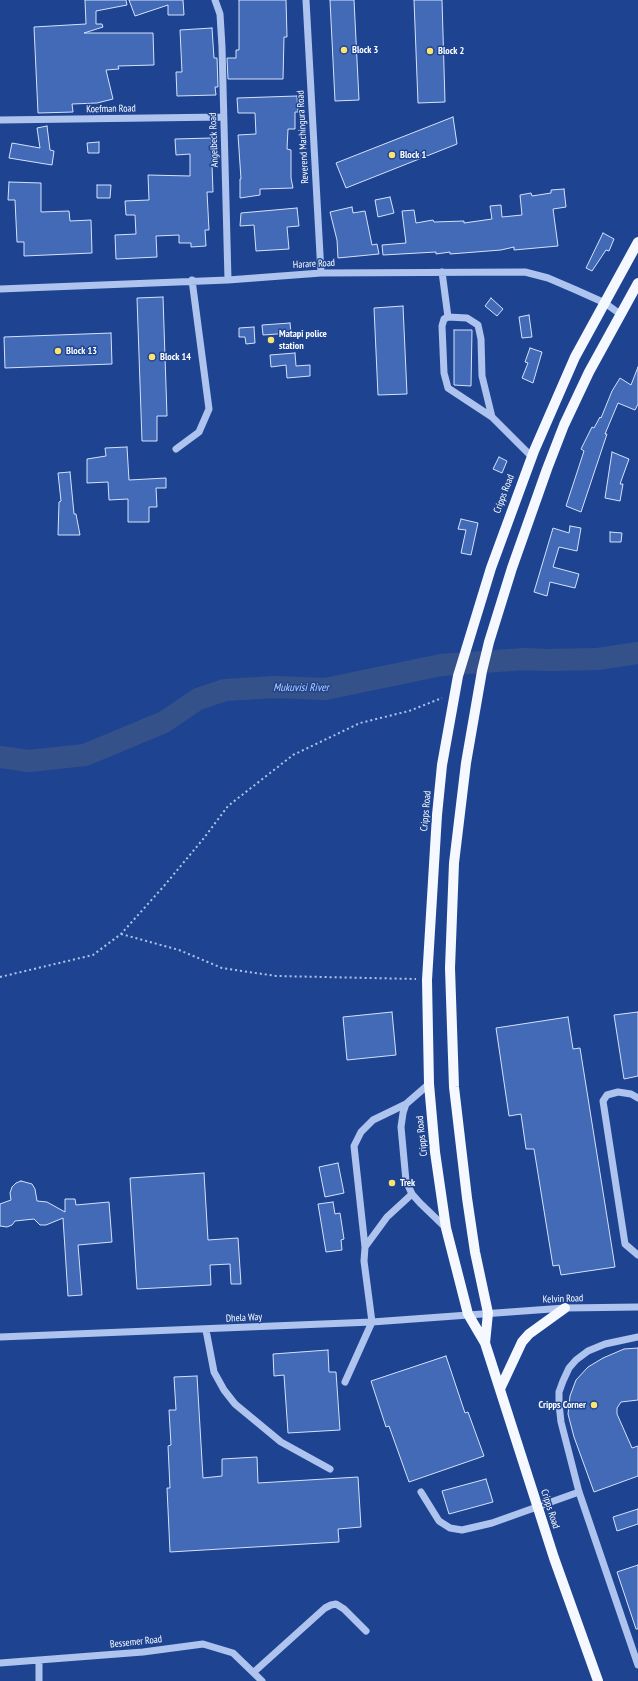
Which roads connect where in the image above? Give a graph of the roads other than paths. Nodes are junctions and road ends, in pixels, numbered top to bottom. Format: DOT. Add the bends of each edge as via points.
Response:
graph roads {
  1 [pos="215,0"];
  2 [pos="306,0"];
  3 [pos="223,117"];
  4 [pos="0,120"];
  5 [pos="638,242"];
  6 [pos="442,272"];
  7 [pos="321,273"];
  8 [pos="192,280"];
  9 [pos="228,280"];
  10 [pos="638,283"];
  11 [pos="0,289"];
  12 [pos="605,303"];
  13 [pos="620,314"];
  14 [pos="448,317"];
  15 [pos="492,417"];
  16 [pos="176,449"];
  17 [pos="532,457"];
  18 [pos="429,1084"];
  19 [pos="638,1098"];
  20 [pos="406,1104"];
  21 [pos="412,1194"];
  22 [pos="446,1228"];
  23 [pos="365,1247"];
  24 [pos="638,1255"];
  25 [pos="638,1307"];
  26 [pos="565,1308"];
  27 [pos="488,1313"];
  28 [pos="468,1314"];
  29 [pos="372,1322"];
  30 [pos="206,1330"];
  31 [pos="638,1336"];
  32 [pos="0,1337"];
  33 [pos="485,1343"];
  34 [pos="345,1382"];
  35 [pos="500,1389"];
  36 [pos="330,1469"];
  37 [pos="421,1492"];
  38 [pos="579,1492"];
  39 [pos="537,1506"];
  40 [pos="366,1631"];
  41 [pos="39,1660"];
  42 [pos="0,1663"];
  43 [pos="638,1663"];
  44 [pos="254,1672"];
  45 [pos="39,1681"];
  46 [pos="262,1681"];
  47 [pos="598,1681"];
  1 -- 3 [label="street, Angelbeck Road" via="221,28"];
  2 -- 7 [label="street, Reverend Machingura Road"];
  3 -- 4 [label="street, Koefman Road"];
  3 -- 9 [label="street, Angelbeck Road"];
  5 -- 12 [label="main road, Cripps Road"];
  6 -- 7 [label="street, Harare Road"];
  6 -- 12 [label="street, Harare Road" via="524,272 548,278"];
  6 -- 14 [label="street"];
  7 -- 9 [label="street, Harare Road"];
  8 -- 9 [label="street, Harare Road"];
  8 -- 11 [label="street, Harare Road"];
  8 -- 16 [label="street" via="209,409 199,432"];
  10 -- 13 [label="main road, Cripps Road"];
  12 -- 13 [label="street, Harare Road"];
  12 -- 17 [label="main road, Cripps Road" via="575,357"];
  13 -- 27 [label="main road, Cripps Road" via="564,425 512,568 482,671 466,763 454,863 450,968 454,1087 475,1252"];
  14 -- 15 [label="street" via="467,318 478,326 482,376"];
  14 -- 15 [label="street" via="444,319 442,326 445,382 448,388"];
  15 -- 17 [label="street"];
  17 -- 18 [label="main road, Cripps Road" via="491,568 458,676 442,765 427,980"];
  18 -- 20 [label="street"];
  18 -- 22 [label="main road, Cripps Road" via="435,1152"];
  19 -- 24 [label="street" via="618,1092 607,1094 603,1101 625,1244"];
  20 -- 21 [label="street" via="401,1127 406,1181"];
  20 -- 23 [label="street" via="373,1120 361,1132 354,1146"];
  21 -- 22 [label="street"];
  21 -- 23 [label="street" via="387,1217"];
  22 -- 28 [label="main road, Cripps Road"];
  23 -- 29 [label="street" via="364,1262"];
  25 -- 26 [label="street, Kelvin Road"];
  26 -- 27 [label="street, Kelvin Road"];
  26 -- 35 [label="main road" via="522,1342"];
  27 -- 28 [label="street, Dhela Way"];
  27 -- 33 [label="main road, Cripps Road"];
  28 -- 29 [label="street, Dhela Way"];
  28 -- 33 [label="main road, Cripps Road"];
  29 -- 30 [label="street, Dhela Way"];
  29 -- 34 [label="street"];
  30 -- 32 [label="street, Dhela Way"];
  30 -- 36 [label="street" via="214,1372 235,1404 281,1442"];
  31 -- 38 [label="street" via="588,1351 569,1368 563,1381 560,1392 560,1422"];
  33 -- 35 [label="main road, Cripps Road"];
  35 -- 39 [label="main road, Cripps Road"];
  37 -- 39 [label="street" via="439,1521 450,1528 462,1530 492,1523"];
  38 -- 39 [label="street"];
  38 -- 43 [label="street"];
  39 -- 47 [label="main road, Cripps Road"];
  40 -- 44 [label="street" via="344,1609 336,1604 331,1605"];
  41 -- 42 [label="street, Bessemer Road"];
  41 -- 44 [label="street, Bessemer Road" via="143,1652 203,1644 233,1654"];
  41 -- 45 [label="street"];
  44 -- 46 [label="street, Bessemer Road"];
}
